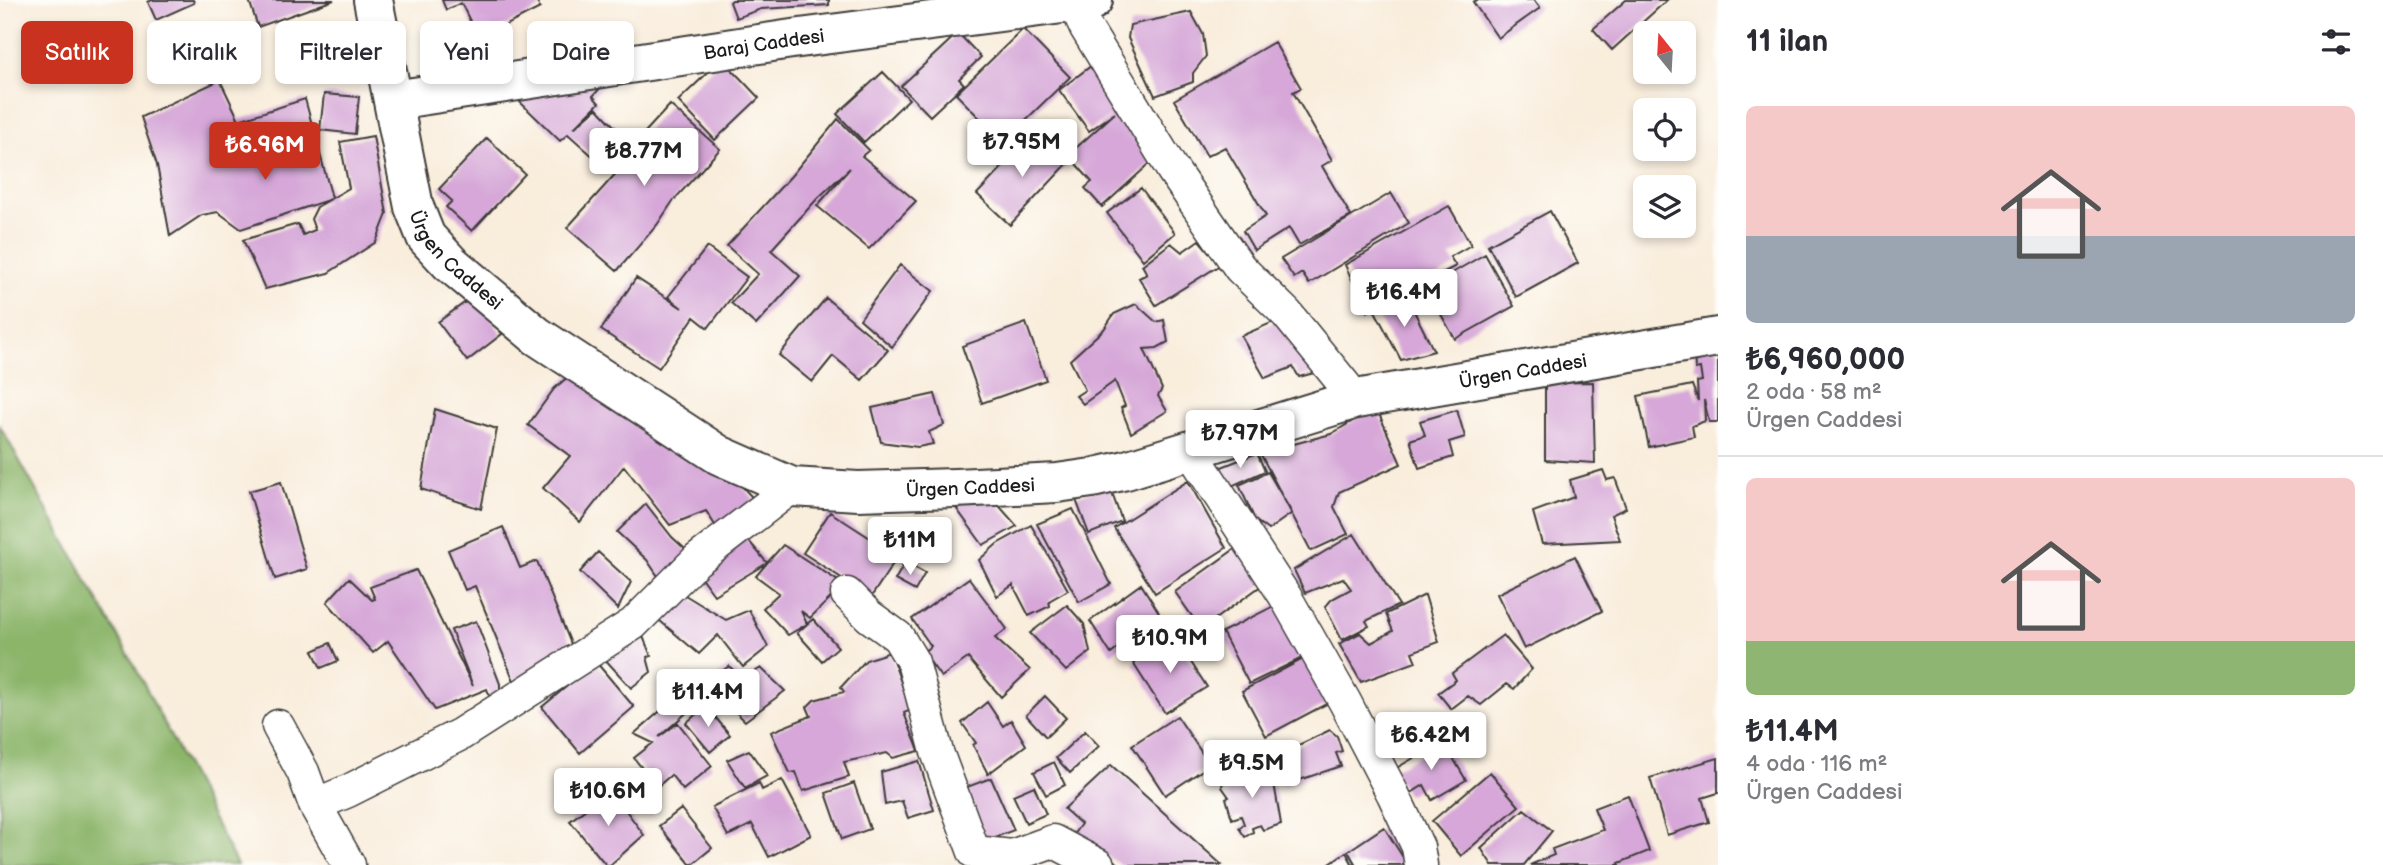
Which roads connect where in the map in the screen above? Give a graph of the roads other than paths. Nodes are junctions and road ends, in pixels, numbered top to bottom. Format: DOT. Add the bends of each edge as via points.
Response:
graph roads {
  1 [pos="373,0"];
  2 [pos="1080,1"];
  3 [pos="394,100"];
  4 [pos="1718,337"];
  5 [pos="1356,399"];
  6 [pos="1190,450"];
  7 [pos="792,487"];
  8 [pos="847,594"];
  9 [pos="278,726"];
  10 [pos="315,805"];
  11 [pos="963,858"];
  12 [pos="349,865"];
  13 [pos="1098,865"];
  14 [pos="1421,865"];
  1 -- 3 [label="street, Ürgen Caddesi"];
  2 -- 3 [label="street, Baraj Caddesi" via="792,39"];
  2 -- 5 [label="street" via="1086,28 1171,169 1240,268 1287,314"];
  3 -- 7 [label="street, Ürgen Caddesi" via="414,207 426,237 450,263 537,336 719,455"];
  4 -- 5 [label="street, Ürgen Caddesi"];
  5 -- 6 [label="street, Ürgen Caddesi"];
  6 -- 7 [label="street, Ürgen Caddesi" via="1126,470 1057,483 858,491"];
  6 -- 14 [label="street" via="1285,596 1345,702 1394,794 1418,847"];
  7 -- 10 [label="street" via="697,559 634,624 461,734"];
  8 -- 11 [label="street" via="898,637 913,662"];
  9 -- 10 [label="street"];
  10 -- 12 [label="street"];
  11 -- 13 [label="street" via="1012,856 1053,841"];
}
